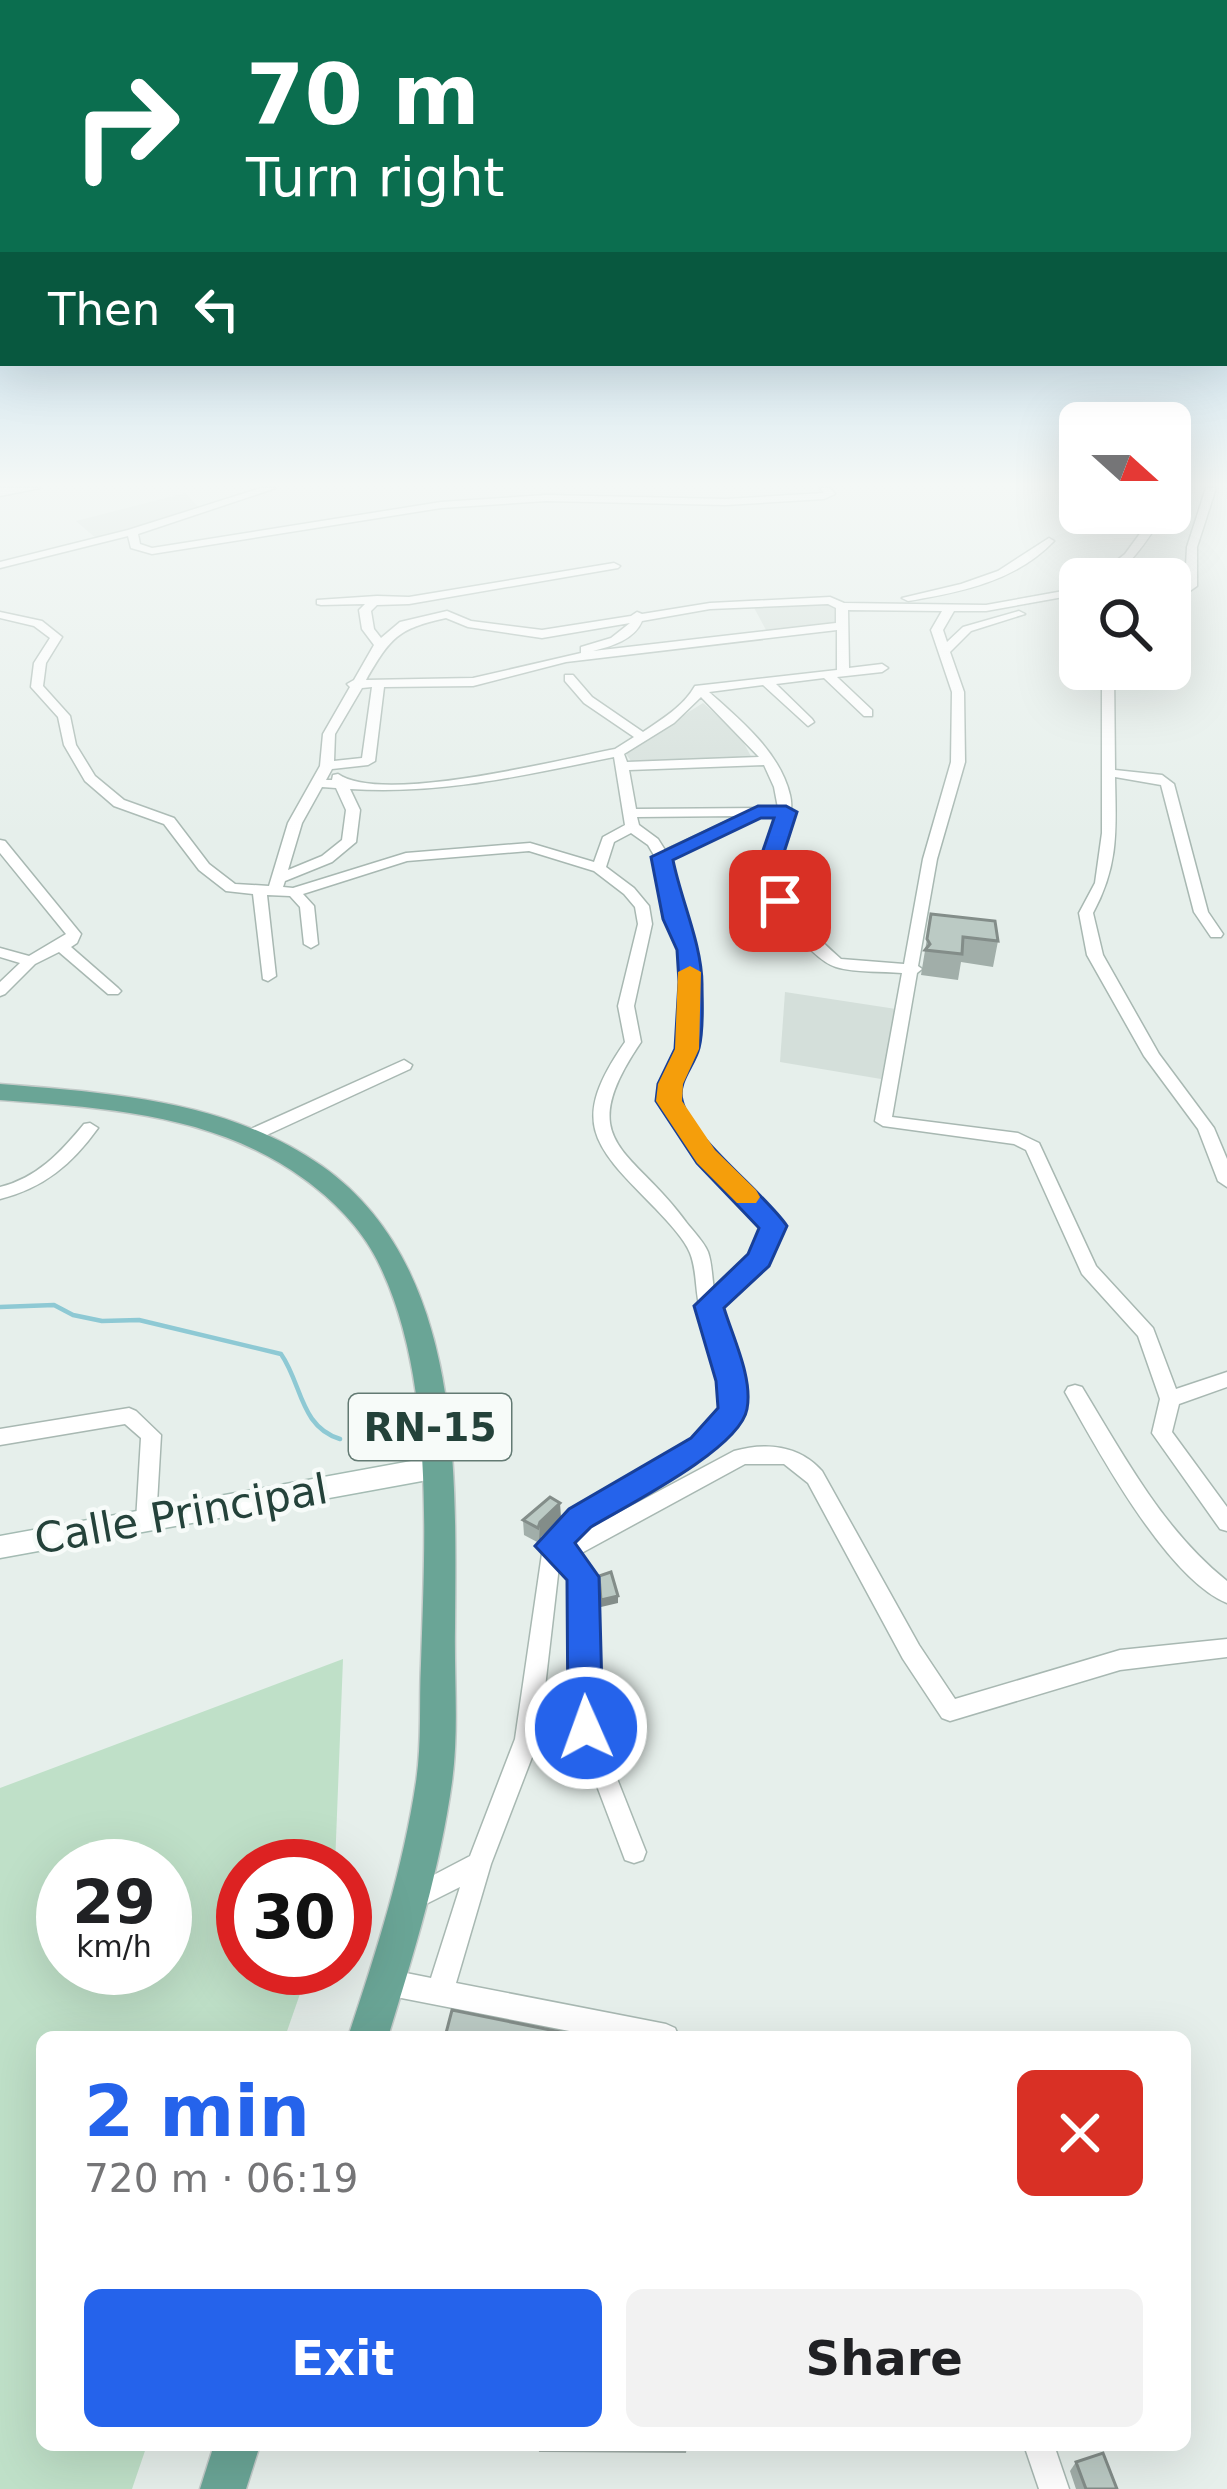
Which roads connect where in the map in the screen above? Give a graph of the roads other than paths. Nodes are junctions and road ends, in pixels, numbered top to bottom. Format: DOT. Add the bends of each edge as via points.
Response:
graph roads {
  1 [pos="371,604"];
  2 [pos="417,604"];
  3 [pos="751,604"];
  4 [pos="838,604"];
  5 [pos="872,604"];
  6 [pos="876,604"];
  7 [pos="984,604"];
  8 [pos="1041,604"];
  9 [pos="842,606"];
  10 [pos="949,609"];
  11 [pos="0,615"];
  12 [pos="637,615"];
  13 [pos="426,616"];
  14 [pos="842,626"];
  15 [pos="380,645"];
  16 [pos="945,650"];
  17 [pos="566,658"];
  18 [pos="882,668"];
  19 [pos="843,670"];
  20 [pos="827,674"];
  21 [pos="568,678"];
  22 [pos="473,682"];
  23 [pos="768,683"];
  24 [pos="353,684"];
  25 [pos="378,685"];
  26 [pos="699,689"];
  27 [pos="1107,690"];
  28 [pos="485,694"];
  29 [pos="868,712"];
  30 [pos="808,722"];
  31 [pos="641,737"];
  32 [pos="621,759"];
  33 [pos="767,761"];
  34 [pos="327,766"];
  35 [pos="1111,773"];
  36 [pos="318,783"];
  37 [pos="343,785"];
  38 [pos="758,812"];
  39 [pos="786,812"];
  40 [pos="632,820"];
  41 [pos="0,844"];
  42 [pos="662,857"];
  43 [pos="599,868"];
  44 [pos="272,886"];
  45 [pos="294,892"];
  46 [pos="1216,934"];
  47 [pos="311,944"];
  48 [pos="61,946"];
  49 [pos="0,952"];
  50 [pos="31,961"];
  51 [pos="914,969"];
  52 [pos="268,976"];
  53 [pos="0,991"];
  54 [pos="113,991"];
  55 [pos="404,1065"];
  56 [pos="0,1092"];
  57 [pos="90,1128"];
  58 [pos="250,1136"];
  59 [pos="1227,1181"];
  60 [pos="0,1193"];
  61 [pos="709,1306"];
  62 [pos="1227,1379"];
  63 [pos="1075,1392"];
  64 [pos="1170,1399"];
  65 [pos="0,1437"];
  66 [pos="433,1468"];
  67 [pos="146,1521"];
  68 [pos="1227,1523"];
  69 [pos="0,1547"];
  70 [pos="558,1549"];
  71 [pos="1227,1594"];
  72 [pos="1227,1648"];
  73 [pos="634,1852"];
  74 [pos="479,1864"];
  75 [pos="412,1899"];
  76 [pos="386,1982"];
  77 [pos="440,1993"];
  78 [pos="370,2031"];
  79 [pos="635,2031"];
  80 [pos="235,2451"];
  81 [pos="1041,2451"];
  82 [pos="223,2489"];
  83 [pos="1054,2489"];
  1 -- 15 [label="street" via="368,628"];
  2 -- 13 [label="street"];
  3 -- 12 [label="street"];
  4 -- 9 [label="street"];
  5 -- 9 [label="street"];
  6 -- 10 [label="street"];
  7 -- 10 [label="street"];
  8 -- 16 [label="street" via="968,629"];
  9 -- 14 [label="street"];
  10 -- 16 [label="street" via="937,630"];
  11 -- 44 [label="street" via="38,622 56,637 37,687 64,716 90,778 119,803 169,821 231,888"];
  12 -- 13 [label="street" via="542,634"];
  12 -- 17 [label="street" via="622,637"];
  13 -- 15 [label="street"];
  14 -- 17 [label="street"];
  14 -- 19 [label="street"];
  15 -- 24 [label="street"];
  16 -- 51 [label="street" via="958,692 958,762 930,859"];
  17 -- 22 [label="street"];
  18 -- 19 [label="street"];
  19 -- 20 [label="street"];
  20 -- 23 [label="street"];
  20 -- 29 [label="street"];
  21 -- 31 [label="street"];
  22 -- 25 [label="street"];
  22 -- 28 [label="street"];
  23 -- 26 [label="street"];
  23 -- 30 [label="street"];
  24 -- 25 [label="street"];
  24 -- 34 [label="street" via="325,743"];
  25 -- 34 [label="street" via="368,760"];
  26 -- 31 [label="street"];
  26 -- 33 [label="street"];
  27 -- 35 [label="street"];
  31 -- 32 [label="street"];
  32 -- 33 [label="street"];
  32 -- 37 [label="street" via="463,783"];
  32 -- 40 [label="street"];
  33 -- 39 [label="street"];
  34 -- 36 [label="street"];
  34 -- 37 [label="street"];
  35 -- 46 [label="street" via="1167,784 1201,912"];
  35 -- 59 [label="street" via="1106,868 1086,913 1095,955 1152,1056 1206,1128"];
  36 -- 37 [label="street"];
  36 -- 44 [label="street"];
  37 -- 44 [label="street" via="353,810 349,842"];
  38 -- 39 [label="street"];
  38 -- 40 [label="street"];
  38 -- 42 [label="street"];
  39 -- 51 [label="street" via="768,868 782,904 837,963"];
  40 -- 42 [label="street"];
  40 -- 43 [label="street" via="608,840"];
  41 -- 48 [label="street" via="74,934"];
  42 -- 61 [label="street" via="691,982 687,1049 669,1101 706,1156 774,1226 759,1259"];
  43 -- 45 [label="street" via="530,847 406,857"];
  43 -- 61 [label="street" via="629,891 646,924 626,1006 633,1042 611,1074 603,1135 699,1252"];
  44 -- 45 [label="street"];
  44 -- 52 [label="street"];
  45 -- 47 [label="street" via="307,906"];
  48 -- 50 [label="street"];
  48 -- 54 [label="street"];
  49 -- 50 [label="street"];
  50 -- 53 [label="street"];
  51 -- 64 [label="street" via="883,1120 1018,1138 1033,1147 1088,1269 1147,1333"];
  55 -- 58 [label="street"];
  56 -- 58 [label="main road, RN-15" via="171,1111"];
  57 -- 60 [label="street" via="60,1166"];
  58 -- 66 [label="main road, RN-15" via="338,1194 392,1262 418,1334"];
  61 -- 70 [label="street" via="733,1411 702,1446 580,1518"];
  62 -- 64 [label="street"];
  63 -- 71 [label="street" via="1159,1524 1198,1574"];
  64 -- 68 [label="street" via="1162,1433"];
  65 -- 67 [label="street" via="129,1416 151,1435"];
  66 -- 67 [label="street, Calle Principal"];
  66 -- 75 [label="main road, RN-15" via="440,1590 435,1778"];
  67 -- 69 [label="street, Calle Principal"];
  70 -- 72 [label="street" via="741,1456 765,1452 792,1458 815,1477 950,1711 1120,1660"];
  70 -- 73 [label="street" via="583,1577 586,1728"];
  70 -- 74 [label="street" via="527,1739"];
  74 -- 75 [label="street"];
  74 -- 77 [label="street"];
  75 -- 76 [label="main road, RN-15"];
  76 -- 77 [label="street"];
  76 -- 78 [label="main road, RN-15"];
  77 -- 79 [label="street"];
  80 -- 82 [label="main road"];
  81 -- 83 [label="street"];
}
